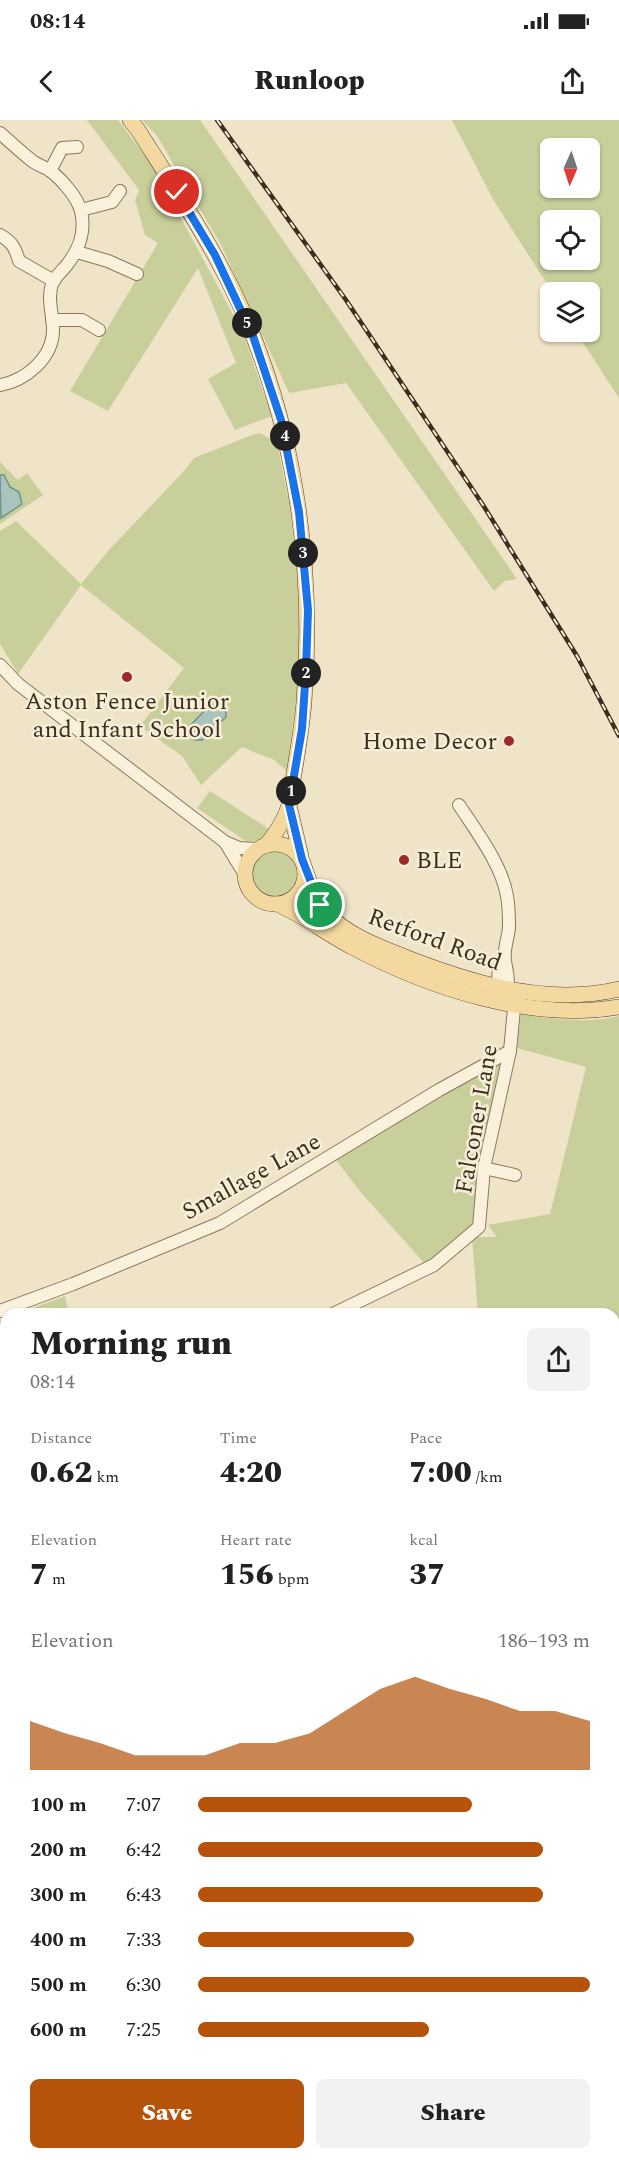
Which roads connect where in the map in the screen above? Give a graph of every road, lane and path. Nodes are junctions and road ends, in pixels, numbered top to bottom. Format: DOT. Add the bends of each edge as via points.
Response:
graph roads {
  1 [pos="130,120"];
  2 [pos="0,133"];
  3 [pos="76,147"];
  4 [pos="50,171"];
  5 [pos="120,191"];
  6 [pos="81,210"];
  7 [pos="0,235"];
  8 [pos="77,252"];
  9 [pos="137,274"];
  10 [pos="54,280"];
  11 [pos="52,320"];
  12 [pos="99,330"];
  13 [pos="0,384"];
  14 [pos="0,665"];
  15 [pos="289,805"];
  16 [pos="459,805"];
  17 [pos="225,842"];
  18 [pos="262,847"];
  19 [pos="303,864"];
  20 [pos="244,873"];
  21 [pos="277,904"];
  22 [pos="619,989"];
  23 [pos="507,994"];
  24 [pos="619,1006"];
  25 [pos="510,1051"];
  26 [pos="484,1168"];
  27 [pos="515,1175"];
  28 [pos="8,1308"];
  29 [pos="345,1308"];
  1 -- 15 [label="main road, Retford Road" via="215,255 253,336 281,420 299,512 308,610 302,729"];
  2 -- 4 [label="street"];
  3 -- 4 [label="street" via="62,148"];
  4 -- 6 [label="street"];
  5 -- 6 [label="street" via="112,202"];
  6 -- 8 [label="street" via="83,233"];
  7 -- 10 [label="street" via="14,246 19,261"];
  8 -- 9 [label="street" via="112,255"];
  8 -- 10 [label="street"];
  10 -- 11 [label="street" via="50,296"];
  11 -- 12 [label="street" via="82,320"];
  11 -- 13 [label="street" via="52,337 41,360 22,378"];
  14 -- 17 [label="street" via="18,684"];
  15 -- 18 [label="main road, Retford Road" via="277,831"];
  15 -- 19 [label="main road, Retford Road"];
  16 -- 23 [label="street, Falconer Lane" via="499,870 507,895 509,928 505,961 500,967"];
  17 -- 18 [label="street" via="239,848"];
  17 -- 20 [label="street"];
  18 -- 19 [label="main road" via="283,844 297,853"];
  18 -- 20 [label="main road" via="250,856"];
  19 -- 21 [label="main road" via="305,878 298,893"];
  19 -- 23 [label="main road, Retford Road" via="320,905 348,931"];
  20 -- 21 [label="main road" via="254,896"];
  21 -- 23 [label="main road, Retford Road" via="334,938 438,984"];
  22 -- 23 [label="main road, Retford Road" via="586,994"];
  23 -- 24 [label="main road, Retford Road" via="574,1010"];
  23 -- 25 [label="street, Falconer Lane"];
  25 -- 26 [label="street, Falconer Lane"];
  25 -- 28 [label="street, Smallage Lane" via="220,1223"];
  26 -- 27 [label="street"];
  26 -- 29 [label="street, Falconer Lane" via="478,1229 434,1265"];
}
